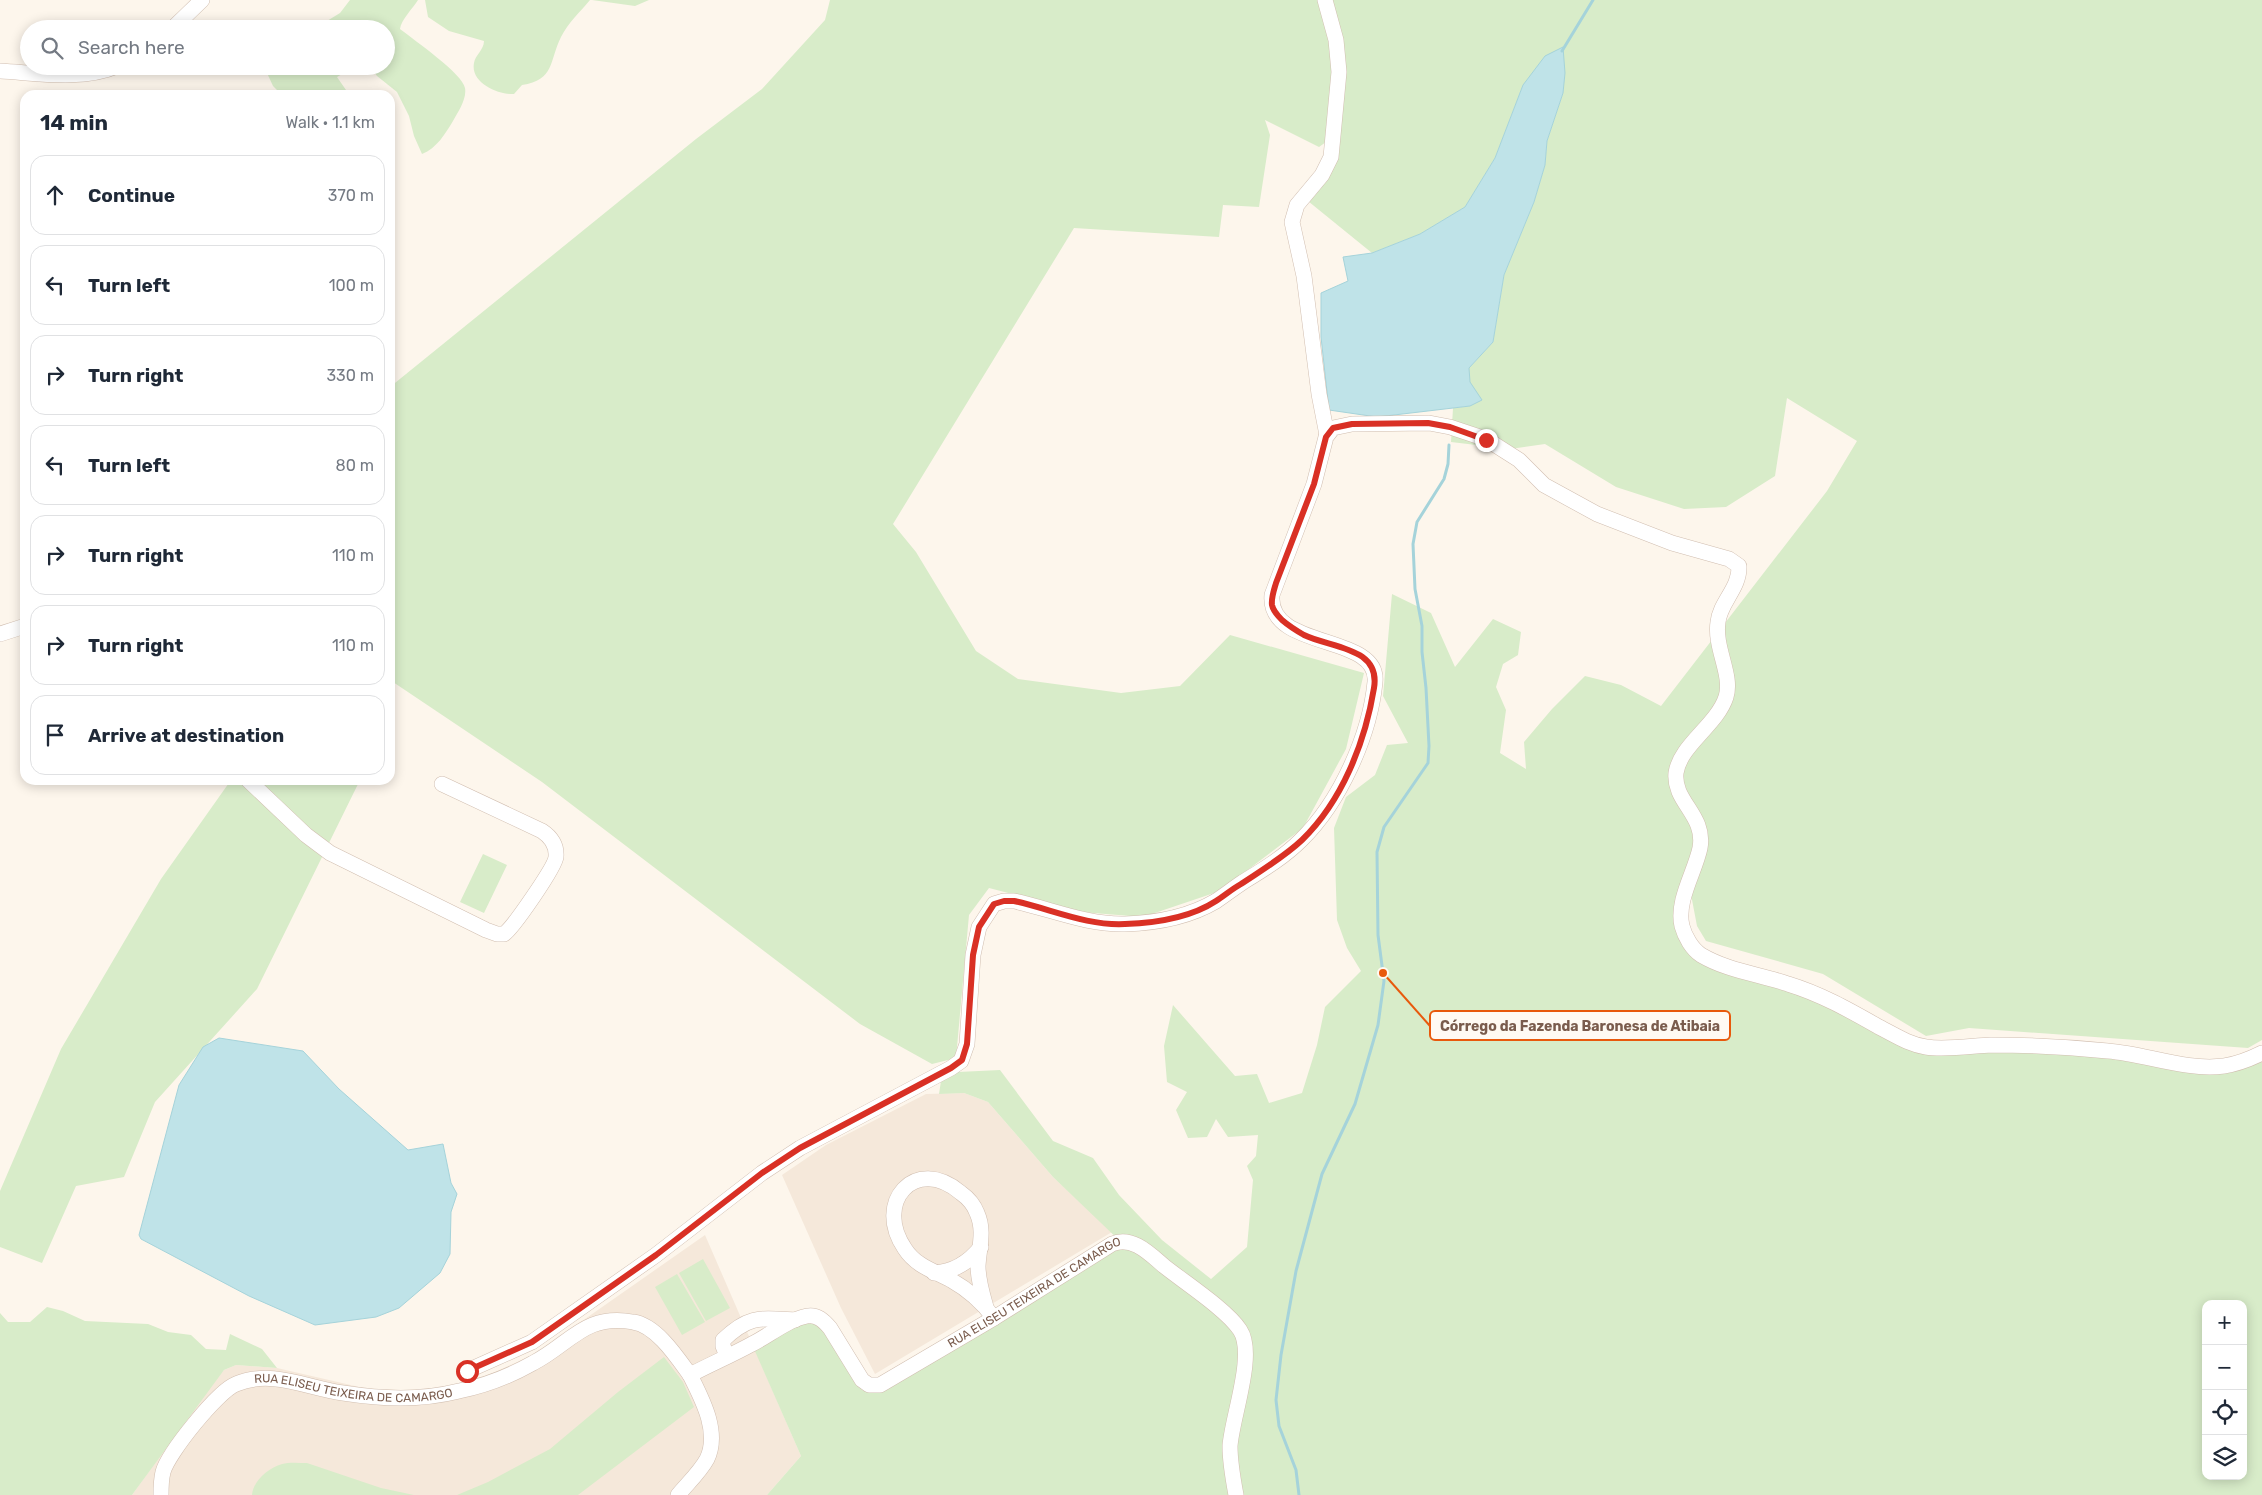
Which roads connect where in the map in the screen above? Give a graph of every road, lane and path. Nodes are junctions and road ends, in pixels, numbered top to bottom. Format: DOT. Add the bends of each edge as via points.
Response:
graph roads {
  1 [pos="202,0"];
  2 [pos="1325,0"];
  3 [pos="181,20"];
  4 [pos="0,71"];
  5 [pos="20,72"];
  6 [pos="1327,435"];
  7 [pos="20,628"];
  8 [pos="0,634"];
  9 [pos="442,784"];
  10 [pos="253,785"];
  11 [pos="2262,1052"];
  12 [pos="981,1247"];
  13 [pos="934,1273"];
  14 [pos="990,1312"];
  15 [pos="797,1320"];
  16 [pos="727,1356"];
  17 [pos="467,1371"];
  18 [pos="690,1375"];
  19 [pos="161,1495"];
  20 [pos="678,1495"];
  21 [pos="1236,1495"];
  1 -- 3 [label="street"];
  2 -- 6 [label="street" via="1336,40 1339,72 1331,158 1322,175 1297,205 1292,222 1304,276"];
  4 -- 5 [label="street"];
  6 -- 11 [label="street" via="1333,428 1352,424 1428,423 1450,427 1486,440 1518,460 1544,486 1597,514 1672,543 1729,559 1739,566 1737,581 1718,621 1717,643 1728,680 1726,697 1706,730 1685,752 1676,776 1681,795 1695,815 1701,834 1682,910 1684,931 1698,954 1740,972 1819,995 1902,1040 1928,1048 2024,1045 2111,1051 2195,1065 2223,1066"];
  6 -- 17 [label="street" via="1314,484 1272,595 1272,607 1279,618 1305,636 1363,657 1373,669 1376,679 1366,724 1345,780 1308,833 1286,853 1216,901 1181,916 1123,924 1099,922 1014,901 994,904 979,927 974,945 968,1036 962,1060 800,1148 532,1342"];
  7 -- 8 [label="street"];
  9 -- 10 [label="street" via="542,831 554,843 554,865 504,934 486,930 330,853"];
  12 -- 13 [label="street" via="975,1255 952,1270"];
  12 -- 13 [label="street" via="979,1219 968,1199 944,1181 934,1178 917,1180 895,1202 893,1220 904,1248 913,1259"];
  12 -- 14 [label="street" via="978,1274"];
  13 -- 14 [label="street" via="953,1281"];
  14 -- 15 [label="street, RUA ELISEU TEIXEIRA DE CAMARGO" via="884,1383 875,1385 865,1383 859,1377 824,1321 813,1316"];
  14 -- 21 [label="street, RUA ELISEU TEIXEIRA DE CAMARGO" via="1117,1242 1129,1241 1154,1258 1230,1319 1243,1335 1245,1366 1230,1446"];
  15 -- 16 [label="street, RUA ELISEU TEIXEIRA DE CAMARGO"];
  15 -- 16 [label="street" via="757,1318 738,1326 723,1340"];
  16 -- 18 [label="street, RUA ELISEU TEIXEIRA DE CAMARGO"];
  18 -- 19 [label="street, RUA ELISEU TEIXEIRA DE CAMARGO" via="673,1351 644,1325 617,1320 592,1324 533,1363 489,1382 459,1392 424,1398 396,1399 341,1393 259,1377 234,1384 211,1403 170,1458 163,1472"];
  18 -- 20 [label="street, RUA ELISEU TEIXEIRA DE CAMARGO" via="708,1416 710,1448 706,1460"];
}
